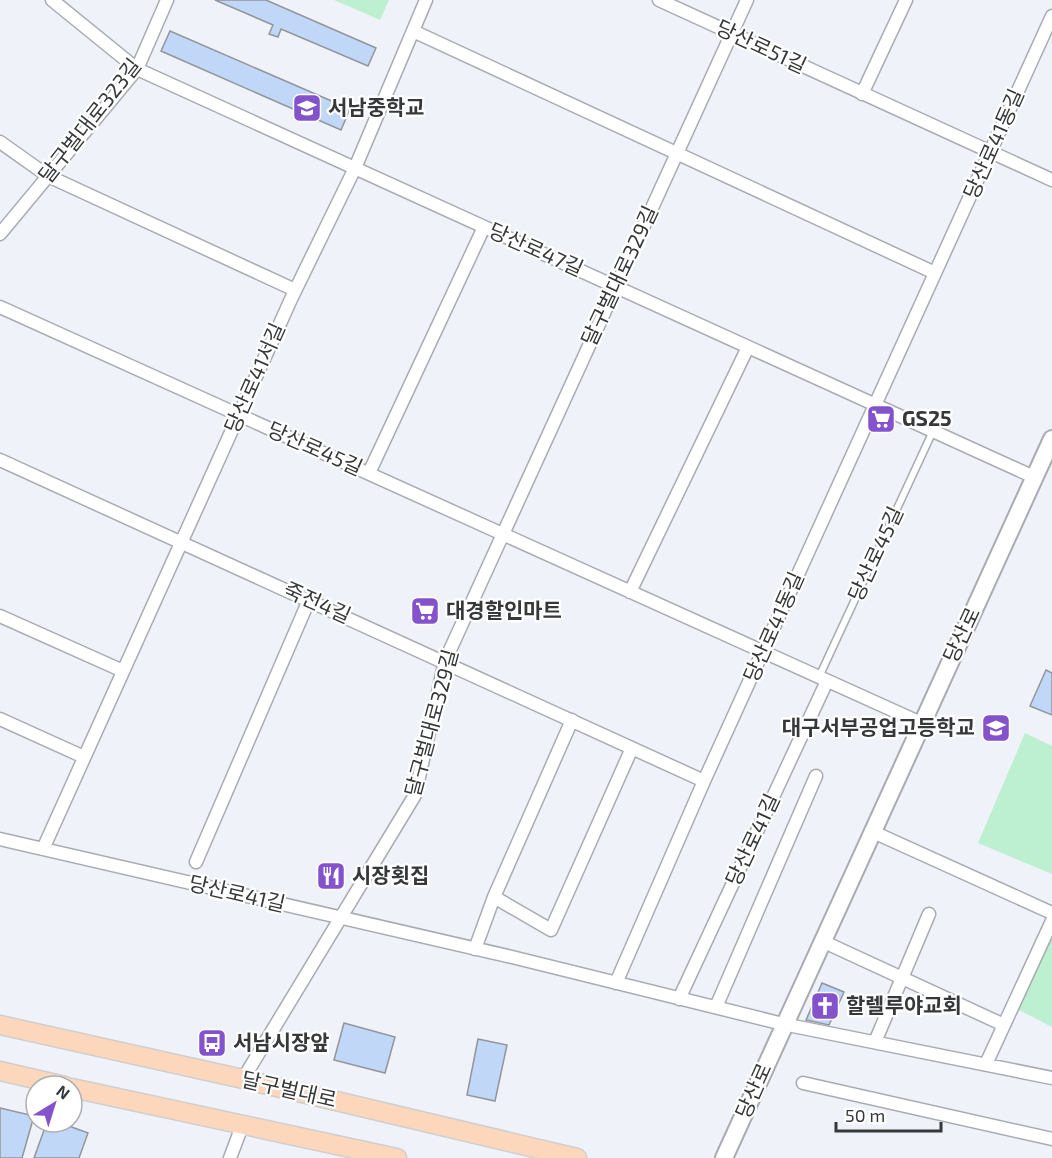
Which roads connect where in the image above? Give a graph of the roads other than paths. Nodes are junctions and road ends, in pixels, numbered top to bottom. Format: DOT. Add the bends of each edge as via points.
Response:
graph roads {
  1 [pos="52,0"];
  2 [pos="167,0"];
  3 [pos="426,0"];
  4 [pos="659,0"];
  5 [pos="747,0"];
  6 [pos="906,0"];
  7 [pos="1052,16"];
  8 [pos="413,31"];
  9 [pos="731,33"];
  10 [pos="137,69"];
  11 [pos="862,94"];
  12 [pos="0,142"];
  13 [pos="677,153"];
  14 [pos="990,153"];
  15 [pos="355,168"];
  16 [pos="48,176"];
  17 [pos="1052,180"];
  18 [pos="484,227"];
  19 [pos="0,234"];
  20 [pos="935,273"];
  21 [pos="616,287"];
  22 [pos="295,290"];
  23 [pos="0,307"];
  24 [pos="748,347"];
  25 [pos="875,404"];
  26 [pos="239,415"];
  27 [pos="933,431"];
  28 [pos="1052,439"];
  29 [pos="0,460"];
  30 [pos="369,474"];
  31 [pos="1034,477"];
  32 [pos="503,534"];
  33 [pos="181,542"];
  34 [pos="630,592"];
  35 [pos="309,600"];
  36 [pos="0,616"];
  37 [pos="763,652"];
  38 [pos="445,661"];
  39 [pos="123,671"];
  40 [pos="823,679"];
  41 [pos="0,719"];
  42 [pos="572,720"];
  43 [pos="921,723"];
  44 [pos="632,748"];
  45 [pos="84,757"];
  46 [pos="816,776"];
  47 [pos="704,781"];
  48 [pos="872,831"];
  49 [pos="0,839"];
  50 [pos="42,849"];
  51 [pos="196,862"];
  52 [pos="494,897"];
  53 [pos="1052,913"];
  54 [pos="929,914"];
  55 [pos="342,918"];
  56 [pos="1052,921"];
  57 [pos="822,941"];
  58 [pos="475,949"];
  59 [pos="903,978"];
  60 [pos="616,983"];
  61 [pos="679,999"];
  62 [pos="716,1008"];
  63 [pos="783,1024"];
  64 [pos="0,1025"];
  65 [pos="1004,1025"];
  66 [pos="875,1042"];
  67 [pos="986,1064"];
  68 [pos="0,1071"];
  69 [pos="24,1077"];
  70 [pos="1052,1078"];
  71 [pos="243,1079"];
  72 [pos="803,1083"];
  73 [pos="84,1091"];
  74 [pos="242,1126"];
  75 [pos="1052,1139"];
  76 [pos="230,1158"];
  77 [pos="397,1158"];
  78 [pos="577,1158"];
  79 [pos="724,1158"];
  1 -- 10 [label="street, 당산로47길"];
  2 -- 10 [label="street, 달구벌대로323길"];
  3 -- 8 [label="street, 당산로41서길"];
  4 -- 9 [label="street, 당산로51길"];
  5 -- 9 [label="street, 달구벌대로329길"];
  6 -- 11 [label="street"];
  7 -- 14 [label="street, 당산로41동길"];
  8 -- 13 [label="street"];
  8 -- 15 [label="street, 당산로41서길"];
  9 -- 11 [label="street, 당산로51길"];
  9 -- 13 [label="street, 달구벌대로329길"];
  10 -- 15 [label="street, 당산로47길"];
  10 -- 16 [label="street, 달구벌대로323길"];
  11 -- 14 [label="street, 당산로51길"];
  12 -- 16 [label="street"];
  13 -- 20 [label="street"];
  13 -- 21 [label="street, 달구벌대로329길"];
  14 -- 17 [label="street, 당산로51길"];
  14 -- 20 [label="street, 당산로41동길"];
  15 -- 18 [label="street, 당산로47길"];
  15 -- 22 [label="street, 당산로41서길"];
  16 -- 19 [label="street, 달구벌대로323길"];
  16 -- 22 [label="street"];
  18 -- 21 [label="street, 당산로47길"];
  18 -- 30 [label="street"];
  20 -- 25 [label="street, 당산로41동길"];
  21 -- 24 [label="street, 당산로47길"];
  21 -- 32 [label="street, 달구벌대로329길"];
  22 -- 26 [label="street, 당산로41서길"];
  23 -- 26 [label="street, 당산로45길"];
  24 -- 25 [label="street, 당산로47길"];
  24 -- 34 [label="street"];
  25 -- 27 [label="street, 당산로47길"];
  25 -- 37 [label="street, 당산로41동길"];
  26 -- 30 [label="street, 당산로45길"];
  26 -- 33 [label="street, 당산로41서길"];
  27 -- 31 [label="street, 당산로47길"];
  27 -- 40 [label="lane, 당산로45길"];
  28 -- 31 [label="main road, 당산로"];
  29 -- 33 [label="street, 죽전4길"];
  30 -- 32 [label="street, 당산로45길"];
  31 -- 43 [label="main road, 당산로"];
  32 -- 34 [label="street, 당산로45길"];
  32 -- 38 [label="street, 달구벌대로329길"];
  33 -- 35 [label="street, 죽전4길"];
  33 -- 39 [label="street, 당산로41서길"];
  34 -- 37 [label="street, 당산로45길"];
  35 -- 38 [label="street, 죽전4길"];
  35 -- 51 [label="street, 당산로41길"];
  36 -- 39 [label="street"];
  37 -- 40 [label="street, 당산로45길"];
  37 -- 47 [label="street, 당산로41동길"];
  38 -- 42 [label="street, 죽전4길"];
  38 -- 55 [label="street, 달구벌대로329길" via="415,795"];
  39 -- 45 [label="street, 당산로41서길"];
  40 -- 43 [label="street, 당산로45길"];
  40 -- 61 [label="street, 당산로41길"];
  41 -- 45 [label="street"];
  42 -- 44 [label="street, 죽전4길"];
  42 -- 52 [label="street"];
  43 -- 48 [label="main road, 당산로"];
  44 -- 47 [label="street, 죽전4길"];
  44 -- 52 [label="street" via="551,930"];
  45 -- 50 [label="street, 당산로41서길"];
  46 -- 62 [label="street, 당산로41길"];
  47 -- 60 [label="street, 당산로41동길"];
  48 -- 53 [label="street"];
  48 -- 57 [label="main road, 당산로"];
  49 -- 50 [label="street, 당산로41길"];
  50 -- 55 [label="street, 당산로41길"];
  52 -- 58 [label="street"];
  54 -- 59 [label="street"];
  55 -- 58 [label="street, 당산로41길"];
  55 -- 71 [label="street, 달구벌대로329길"];
  56 -- 65 [label="street"];
  57 -- 59 [label="street"];
  57 -- 63 [label="main road, 당산로"];
  58 -- 60 [label="street, 당산로41길"];
  59 -- 65 [label="street"];
  59 -- 66 [label="street"];
  60 -- 61 [label="street, 당산로41길"];
  61 -- 62 [label="street, 당산로41길"];
  62 -- 63 [label="street, 당산로41길"];
  63 -- 66 [label="street"];
  63 -- 79 [label="main road, 당산로"];
  64 -- 71 [label="main road, 달구벌대로"];
  65 -- 67 [label="street"];
  66 -- 67 [label="street"];
  67 -- 70 [label="street"];
  68 -- 69 [label="main road"];
  71 -- 78 [label="main road, 달구벌대로"];
  72 -- 75 [label="street, 당산로"];
  73 -- 74 [label="main road, 달구벌대로"];
  74 -- 76 [label="street"];
  74 -- 77 [label="main road, 달구벌대로"];
}
